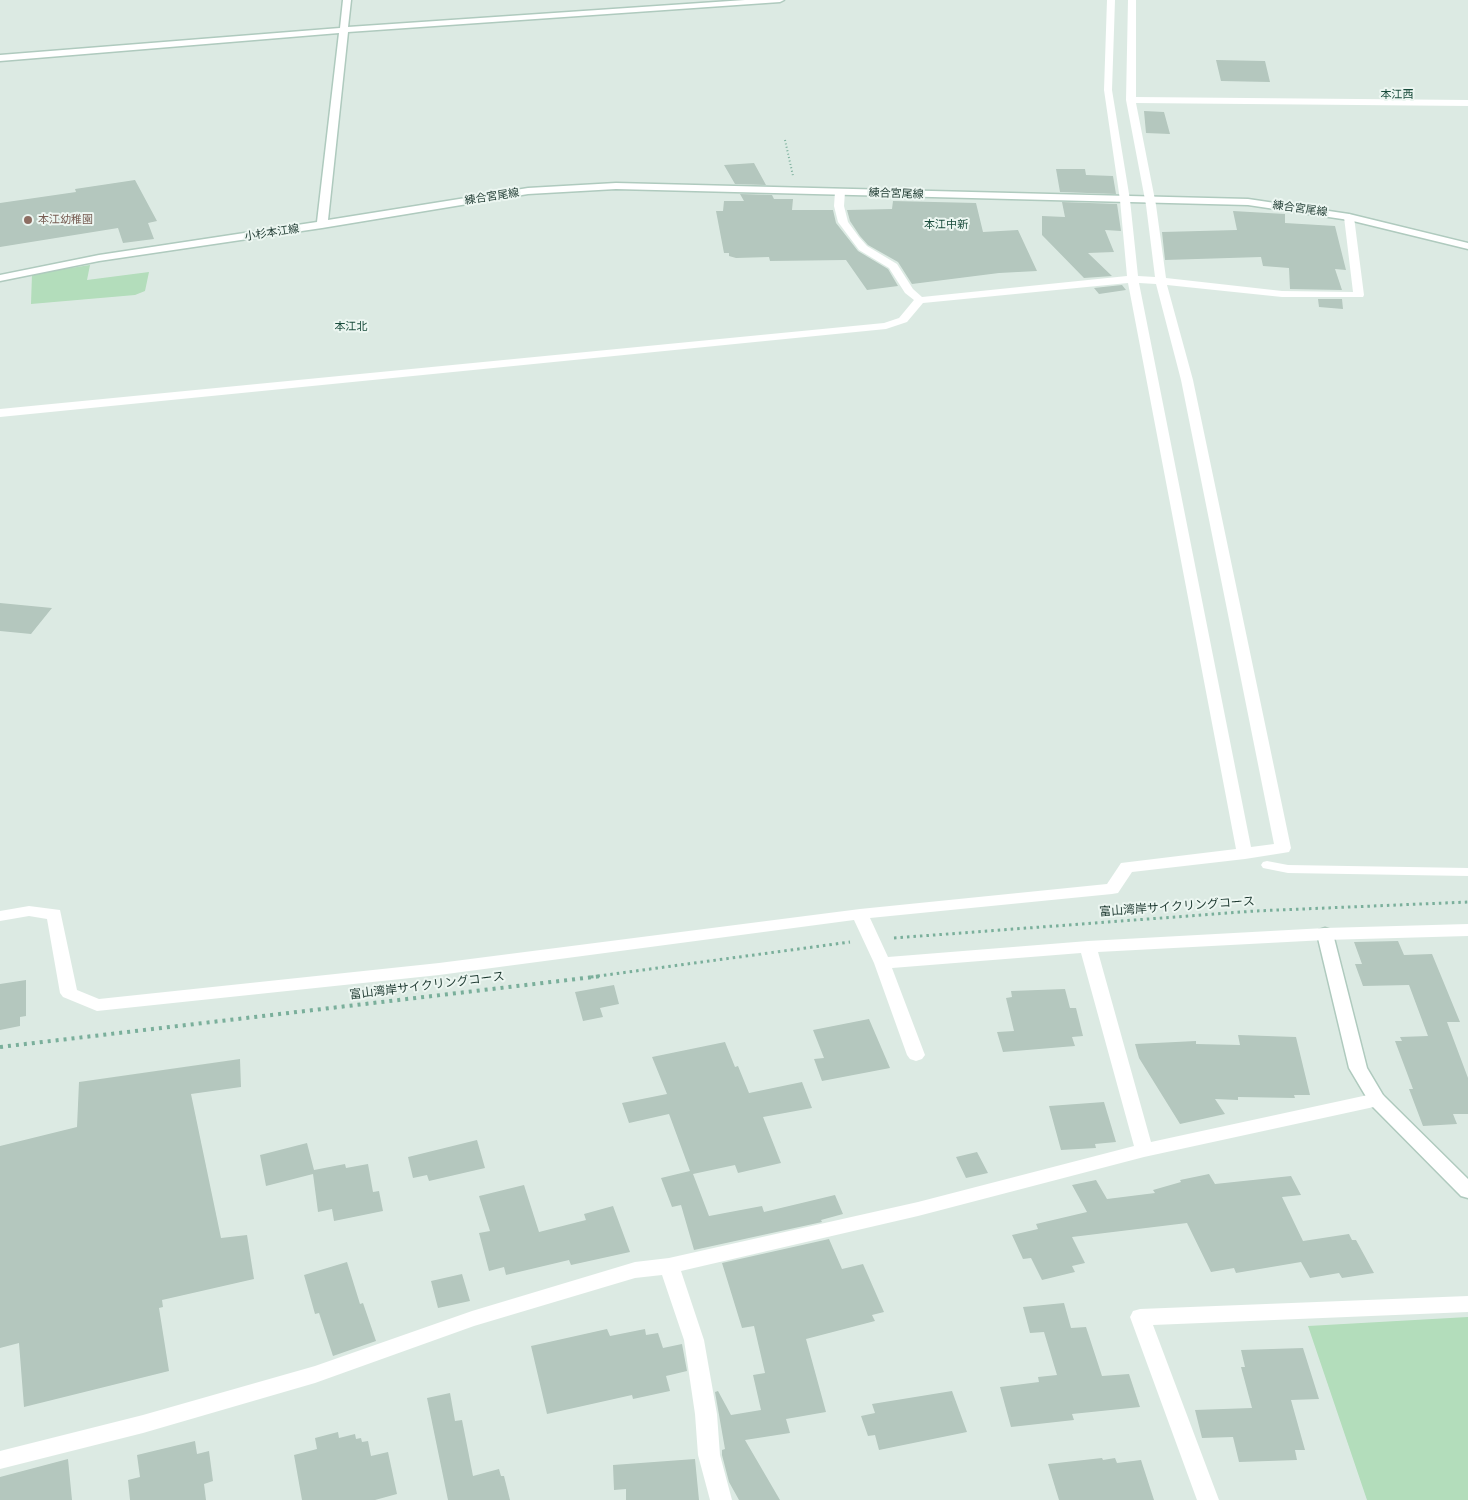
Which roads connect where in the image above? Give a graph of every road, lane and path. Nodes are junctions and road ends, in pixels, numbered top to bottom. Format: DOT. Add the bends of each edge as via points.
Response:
graph roads {
  1 [pos="347,0"];
  2 [pos="780,0"];
  3 [pos="1111,0"];
  4 [pos="1132,0"];
  5 [pos="344,30"];
  6 [pos="0,58"];
  7 [pos="1131,100"];
  8 [pos="1468,104"];
  9 [pos="785,140"];
  10 [pos="796,191"];
  11 [pos="840,192"];
  12 [pos="1125,200"];
  13 [pos="1150,200"];
  14 [pos="1349,217"];
  15 [pos="322,225"];
  16 [pos="1468,246"];
  17 [pos="0,278"];
  18 [pos="1134,279"];
  19 [pos="1161,281"];
  20 [pos="920,300"];
  21 [pos="0,413"];
  22 [pos="1244,854"];
  23 [pos="1267,865"];
  24 [pos="1468,872"];
  25 [pos="1468,902"];
  26 [pos="860,914"];
  27 [pos="0,916"];
  28 [pos="1468,930"];
  29 [pos="1325,934"];
  30 [pos="888,938"];
  31 [pos="856,941"];
  32 [pos="1088,947"];
  33 [pos="882,963"];
  34 [pos="0,1047"];
  35 [pos="916,1055"];
  36 [pos="1377,1100"];
  37 [pos="1144,1150"];
  38 [pos="1468,1191"];
  39 [pos="669,1266"];
  40 [pos="1468,1304"];
  41 [pos="0,1460"];
  42 [pos="721,1500"];
  43 [pos="1208,1500"];
  1 -- 5 [label="street"];
  2 -- 5 [label="street"];
  3 -- 12 [label="street" via="1108,90"];
  4 -- 7 [label="street"];
  5 -- 6 [label="street"];
  5 -- 15 [label="street"];
  7 -- 8 [label="street"];
  7 -- 13 [label="street"];
  9 -- 10 [label="path"];
  10 -- 11 [label="street, 練合宮尾線"];
  10 -- 15 [label="street, 練合宮尾線" via="616,186 565,188"];
  11 -- 12 [label="street, 練合宮尾線"];
  11 -- 20 [label="street" via="843,222 863,248 893,266 909,291"];
  12 -- 13 [label="street, 練合宮尾線"];
  12 -- 18 [label="street"];
  13 -- 14 [label="street, 練合宮尾線" via="1248,202"];
  13 -- 19 [label="street"];
  14 -- 16 [label="street, 練合宮尾線"];
  14 -- 19 [label="street" via="1359,295 1282,294"];
  15 -- 17 [label="street, 小杉本江線" via="99,258"];
  18 -- 19 [label="street"];
  18 -- 20 [label="street"];
  18 -- 22 [label="street"];
  19 -- 22 [label="street" via="1187,380 1282,848"];
  20 -- 21 [label="street" via="903,320 886,326"];
  22 -- 26 [label="street" via="1126,867 1112,889"];
  23 -- 24 [label="lane" via="1288,870"];
  25 -- 30 [label="path, 富山湾岸サイクリングコース" via="1255,911"];
  26 -- 27 [label="street" via="439,969 97,1005 69,993 54,914 29,911"];
  26 -- 33 [label="street"];
  28 -- 29 [label="street"];
  29 -- 32 [label="street"];
  29 -- 36 [label="street" via="1358,1068"];
  31 -- 34 [label="path, 富山湾岸サイクリングコース" via="599,976"];
  32 -- 33 [label="street"];
  32 -- 37 [label="street"];
  33 -- 35 [label="street"];
  36 -- 37 [label="street"];
  36 -- 38 [label="street"];
  37 -- 39 [label="street" via="918,1209"];
  39 -- 41 [label="street" via="635,1270 472,1319 315,1374 143,1424"];
  39 -- 42 [label="street" via="694,1340 709,1454"];
  40 -- 43 [label="street" via="1140,1317"];
}
